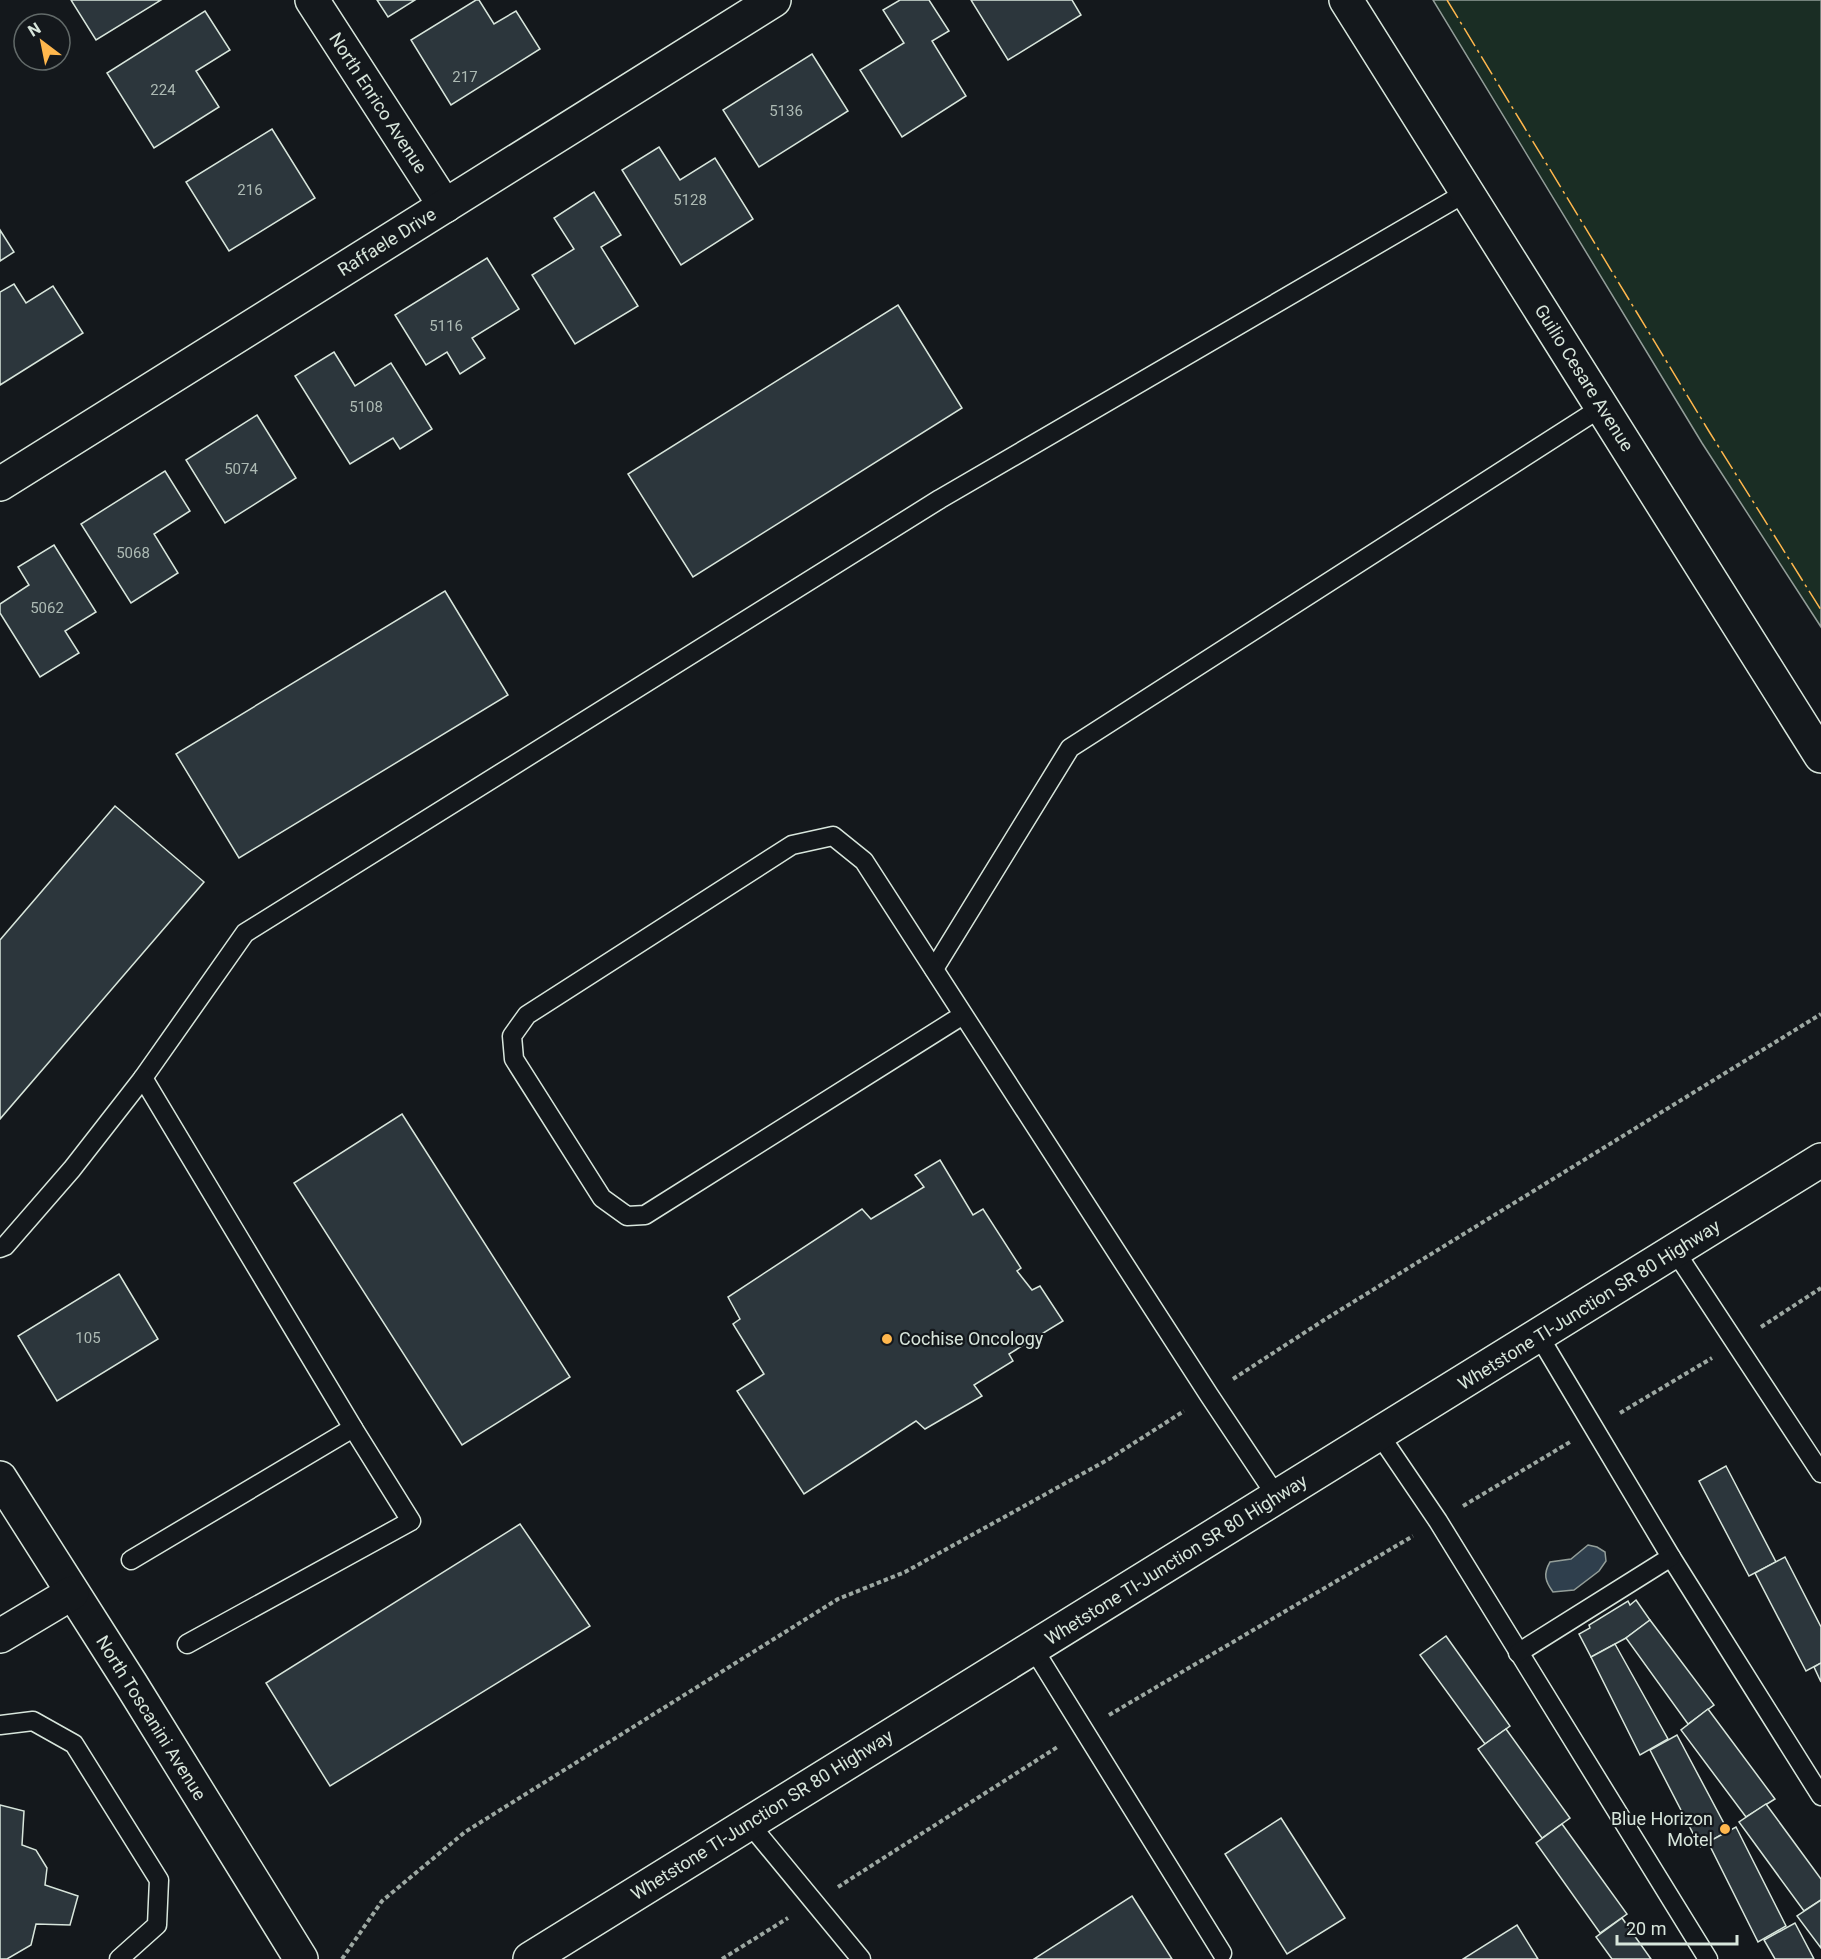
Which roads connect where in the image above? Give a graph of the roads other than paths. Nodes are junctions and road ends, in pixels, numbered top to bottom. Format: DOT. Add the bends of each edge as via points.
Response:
graph roads {
  1 [pos="312,0"];
  2 [pos="774,0"];
  3 [pos="1347,0"];
  4 [pos="1467,192"];
  5 [pos="445,206"];
  6 [pos="1602,407"];
  7 [pos="0,484"];
  8 [pos="1821,756"];
  9 [pos="933,969"];
  10 [pos="963,1015"];
  11 [pos="143,1078"];
  12 [pos="1821,1160"];
  13 [pos="0,1248"];
  14 [pos="1675,1251"];
  15 [pos="1539,1336"];
  16 [pos="353,1428"];
  17 [pos="1379,1434"];
  18 [pos="1818,1462"];
  19 [pos="0,1478"];
  20 [pos="1277,1497"];
  21 [pos="1671,1557"];
  22 [pos="131,1560"];
  23 [pos="72,1593"];
  24 [pos="0,1636"];
  25 [pos="188,1644"];
  26 [pos="1033,1648"];
  27 [pos="1518,1653"];
  28 [pos="0,1725"];
  29 [pos="1821,1796"];
  30 [pos="748,1822"];
  31 [pos="1222,1953"];
  32 [pos="119,1959"];
  33 [pos="301,1959"];
  34 [pos="530,1959"];
  35 [pos="861,1959"];
  36 [pos="1708,1959"];
  1 -- 5 [label="main road, North Enrico Avenue"];
  2 -- 5 [label="main road, Raffaele Drive"];
  3 -- 4 [label="main road, Guilio Cesare Avenue"];
  4 -- 6 [label="main road, Guilio Cesare Avenue"];
  4 -- 11 [label="lane" via="940,499 245,933"];
  5 -- 7 [label="main road, Raffaele Drive"];
  6 -- 8 [label="main road, Guilio Cesare Avenue"];
  6 -- 9 [label="lane" via="1070,748"];
  9 -- 10 [label="lane"];
  9 -- 10 [label="lane" via="864,861 833,836 792,845 527,1015 512,1036 514,1059 602,1198 627,1216 645,1215"];
  10 -- 20 [label="lane"];
  11 -- 13 [label="lane" via="72,1169"];
  11 -- 16 [label="lane"];
  12 -- 14 [label="main road, Whetstone TI-Junction SR 80 Highway"];
  14 -- 15 [label="main road, Whetstone TI-Junction SR 80 Highway"];
  14 -- 18 [label="lane"];
  15 -- 17 [label="main road, Whetstone TI-Junction SR 80 Highway"];
  15 -- 21 [label="lane"];
  16 -- 22 [label="lane"];
  16 -- 25 [label="lane" via="411,1521"];
  17 -- 20 [label="main road, Whetstone TI-Junction SR 80 Highway"];
  17 -- 27 [label="lane" via="1438,1521"];
  19 -- 23 [label="main road, North Toscanini Avenue"];
  20 -- 26 [label="main road, Whetstone TI-Junction SR 80 Highway"];
  21 -- 27 [label="lane"];
  21 -- 29 [label="lane"];
  23 -- 24 [label="main road"];
  23 -- 33 [label="main road, North Toscanini Avenue"];
  26 -- 30 [label="main road, Whetstone TI-Junction SR 80 Highway"];
  26 -- 31 [label="lane"];
  27 -- 36 [label="lane"];
  28 -- 32 [label="lane" via="33,1721 74,1744 159,1880 158,1925"];
  30 -- 34 [label="main road, Whetstone TI-Junction SR 80 Highway"];
  30 -- 35 [label="lane"];
}
